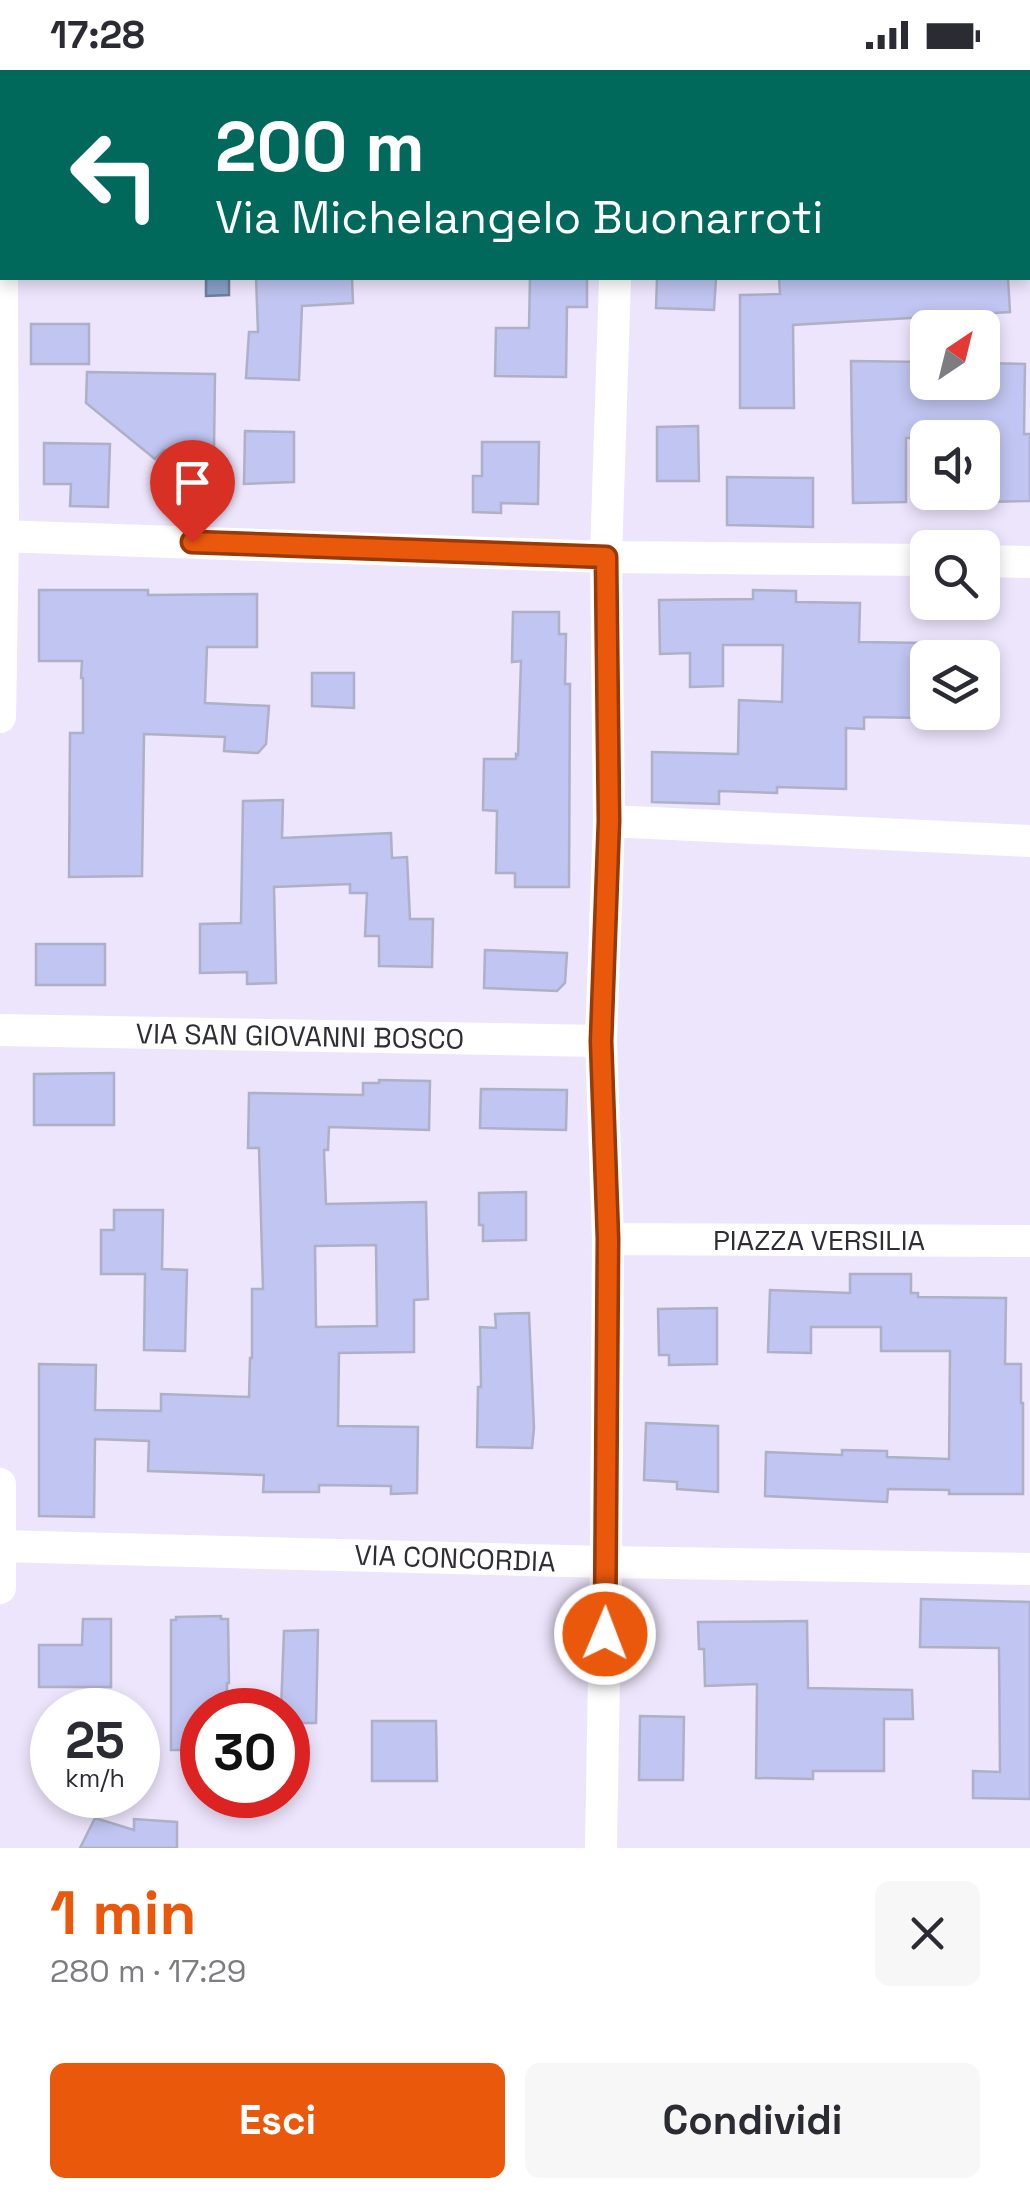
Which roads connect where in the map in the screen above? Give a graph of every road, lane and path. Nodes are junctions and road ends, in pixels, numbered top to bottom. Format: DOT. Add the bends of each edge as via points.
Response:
graph roads {
  1 [pos="1,280"];
  2 [pos="615,280"];
  3 [pos="2,536"];
  4 [pos="606,557"];
  5 [pos="910,560"];
  6 [pos="1000,561"];
  7 [pos="1030,562"];
  8 [pos="0,718"];
  9 [pos="609,821"];
  10 [pos="1030,841"];
  11 [pos="0,1030"];
  12 [pos="601,1041"];
  13 [pos="608,1239"];
  14 [pos="1030,1241"];
  15 [pos="0,1484"];
  16 [pos="0,1546"];
  17 [pos="606,1562"];
  18 [pos="1030,1569"];
  19 [pos="0,1588"];
  20 [pos="601,1848"];
  1 -- 3 [label="street"];
  2 -- 4 [label="street"];
  3 -- 4 [label="street"];
  3 -- 8 [label="street"];
  4 -- 5 [label="street"];
  4 -- 9 [label="street"];
  6 -- 7 [label="street"];
  9 -- 10 [label="street"];
  9 -- 12 [label="street"];
  11 -- 12 [label="street, VIA SAN GIOVANNI BOSCO"];
  12 -- 13 [label="street"];
  13 -- 14 [label="street, PIAZZA VERSILIA"];
  13 -- 17 [label="street"];
  15 -- 16 [label="street"];
  16 -- 17 [label="street, VIA CONCORDIA"];
  16 -- 19 [label="street"];
  17 -- 18 [label="street, VIA CONCORDIA"];
  17 -- 20 [label="street"];
}
